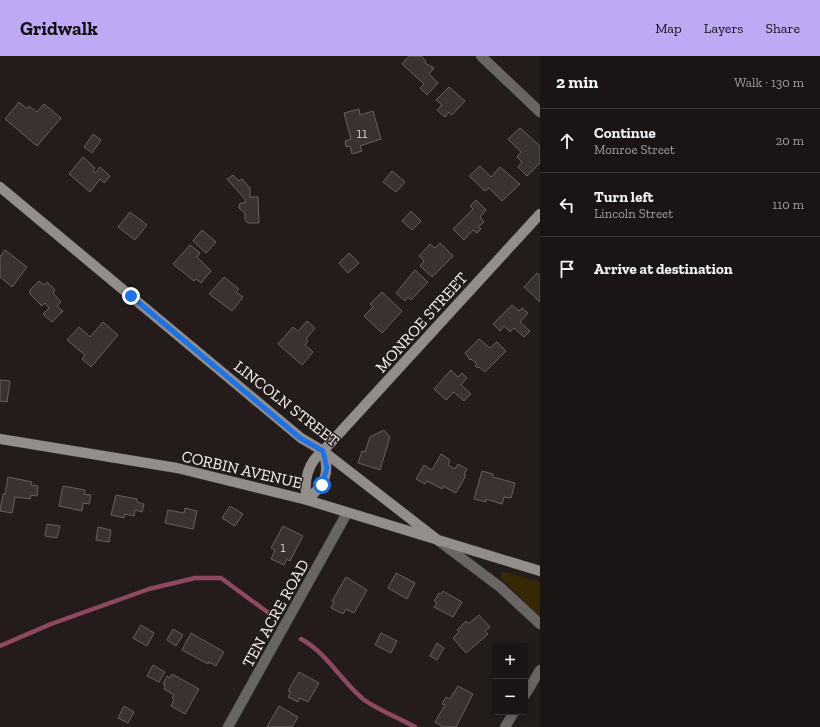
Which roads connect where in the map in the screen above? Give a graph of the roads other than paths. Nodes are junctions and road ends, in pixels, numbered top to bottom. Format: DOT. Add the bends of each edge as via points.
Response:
graph roads {
  1 [pos="481,56"];
  2 [pos="540,112"];
  3 [pos="0,187"];
  4 [pos="540,214"];
  5 [pos="0,439"];
  6 [pos="323,451"];
  7 [pos="307,500"];
  8 [pos="347,513"];
  9 [pos="439,541"];
  10 [pos="540,571"];
  11 [pos="540,624"];
  12 [pos="540,670"];
  13 [pos="528,690"];
  14 [pos="512,715"];
  15 [pos="228,727"];
  16 [pos="505,727"];
  1 -- 2 [label="street"];
  3 -- 6 [label="street, LINCOLN STREET" via="300,438"];
  4 -- 6 [label="street, MONROE STREET"];
  5 -- 7 [label="street, CORBIN AVENUE" via="177,468"];
  6 -- 7 [label="street, MONROE STREET" via="312,463 306,479"];
  6 -- 7 [label="street" via="327,468 324,480"];
  6 -- 9 [label="street, LINCOLN STREET"];
  7 -- 8 [label="street, CORBIN AVENUE"];
  8 -- 9 [label="street, CORBIN AVENUE"];
  8 -- 15 [label="street, TEN ACRE ROAD"];
  9 -- 10 [label="street, CORBIN AVENUE"];
  9 -- 11 [label="street, LINCOLN STREET" via="500,587"];
  12 -- 13 [label="street"];
  14 -- 16 [label="street"];
}
